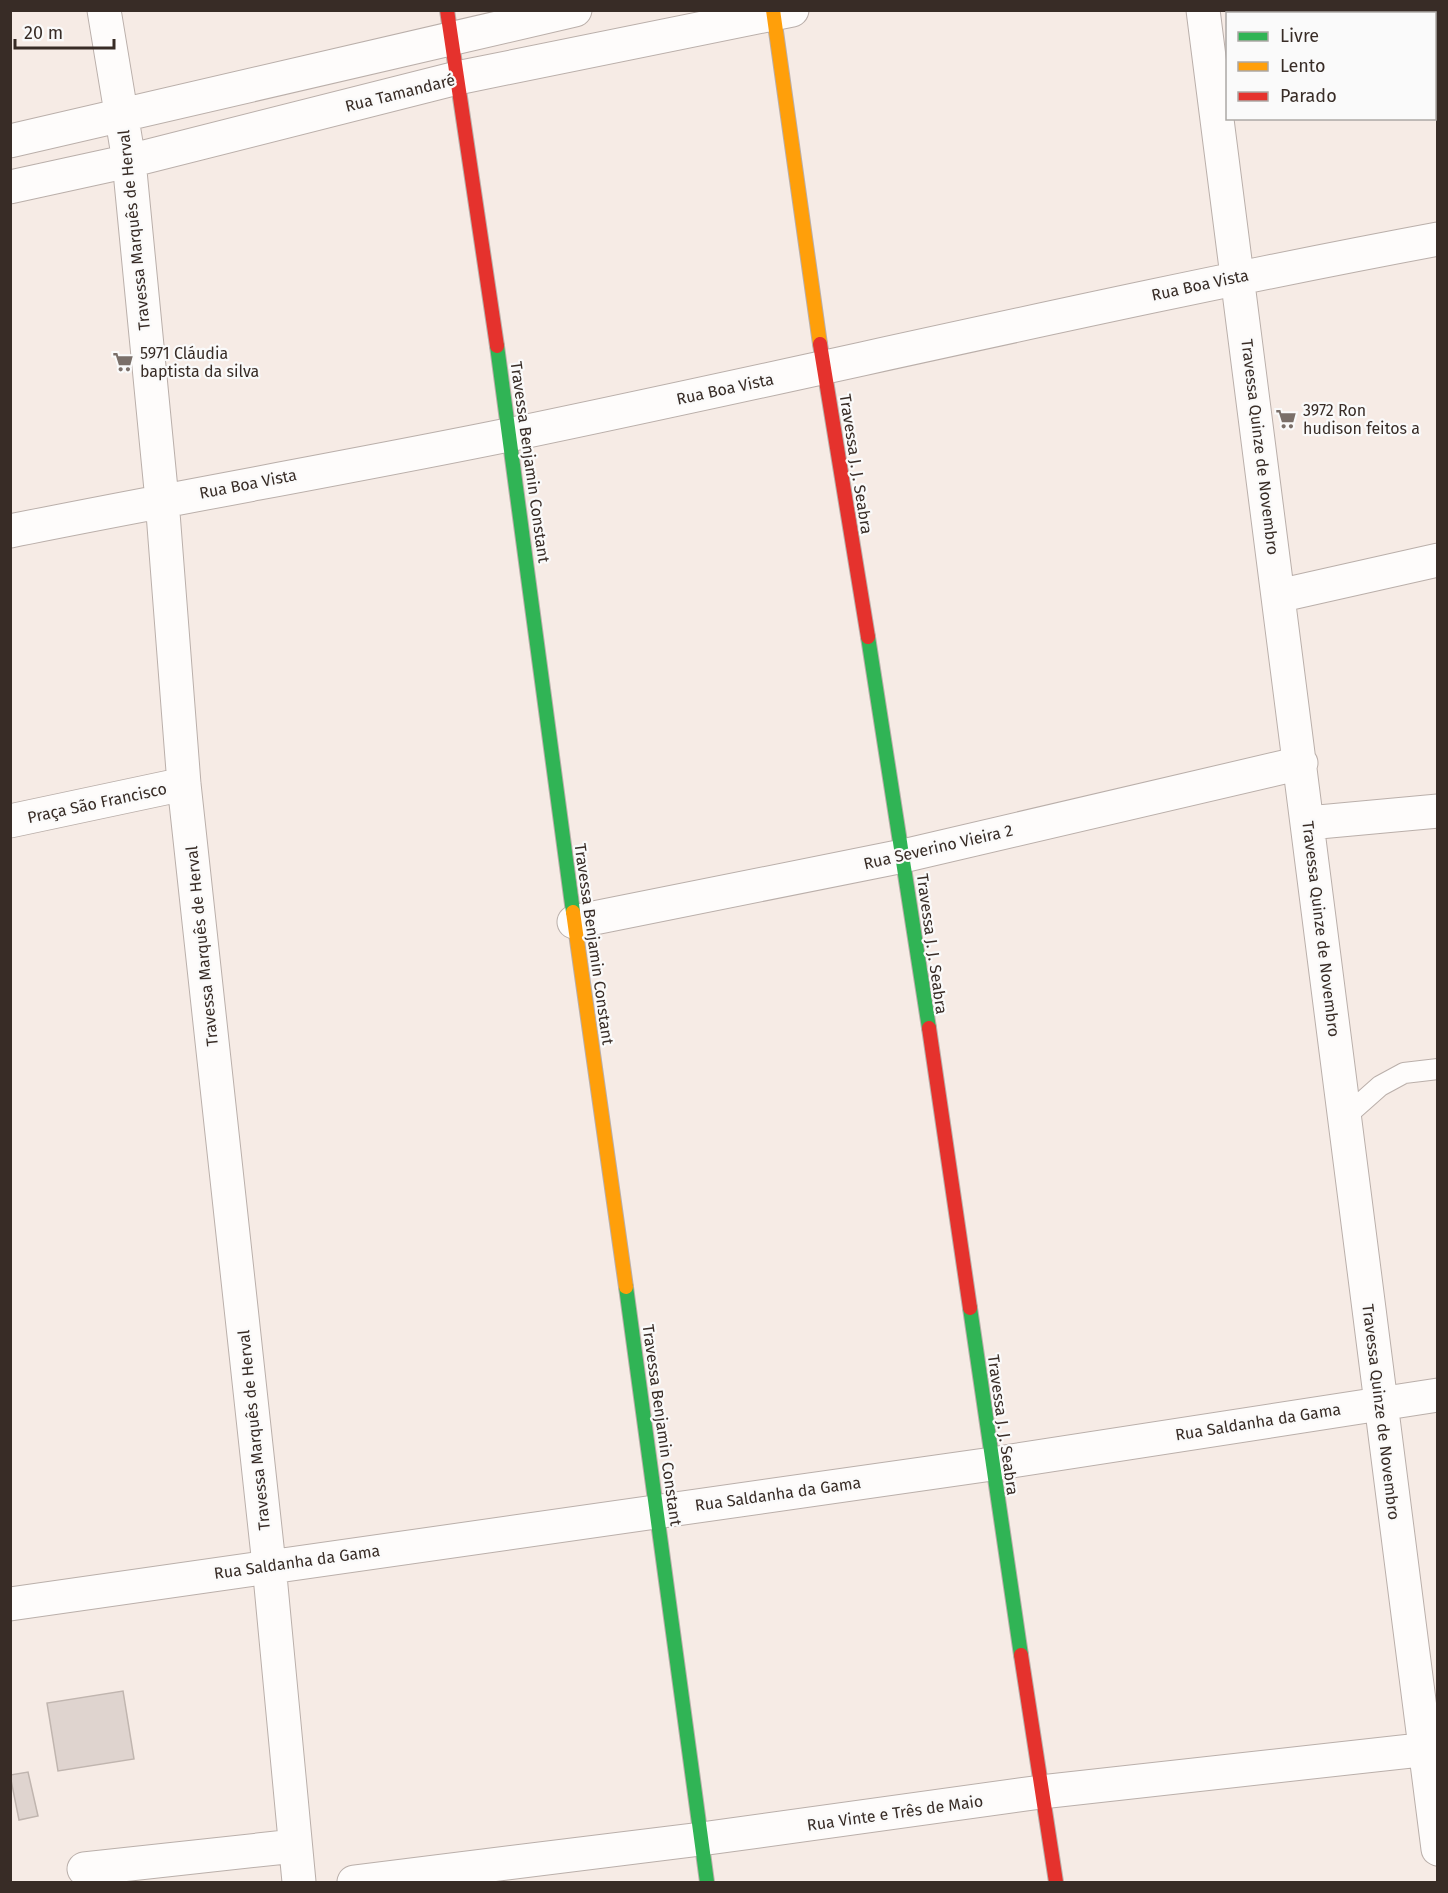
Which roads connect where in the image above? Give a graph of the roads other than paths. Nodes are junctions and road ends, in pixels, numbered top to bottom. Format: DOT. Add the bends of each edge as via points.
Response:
graph roads {
  1 [pos="104,10"];
  2 [pos="575,10"];
  3 [pos="1203,10"];
  4 [pos="779,12"];
  5 [pos="449,26"];
  6 [pos="457,78"];
  7 [pos="121,117"];
  8 [pos="10,141"];
  9 [pos="129,161"];
  10 [pos="10,187"];
  11 [pos="1437,239"];
  12 [pos="1239,276"];
  13 [pos="824,368"];
  14 [pos="510,434"];
  15 [pos="162,500"];
  16 [pos="10,531"];
  17 [pos="1437,560"];
  18 [pos="1278,596"];
  19 [pos="1301,763"];
  20 [pos="184,784"];
  21 [pos="1437,811"];
  22 [pos="10,821"];
  23 [pos="1308,823"];
  24 [pos="903,856"];
  25 [pos="574,922"];
  26 [pos="1437,1069"];
  27 [pos="1345,1117"];
  28 [pos="1437,1395"];
  29 [pos="1379,1403"];
  30 [pos="992,1464"];
  31 [pos="658,1510"];
  32 [pos="268,1565"];
  33 [pos="10,1604"];
  34 [pos="1432,1749"];
  35 [pos="1041,1792"];
  36 [pos="701,1839"];
  37 [pos="296,1846"];
  38 [pos="1437,1849"];
  39 [pos="84,1869"];
  40 [pos="299,1882"];
  41 [pos="354,1882"];
  42 [pos="707,1882"];
  43 [pos="1056,1882"];
  1 -- 7 [label="street, Travessa Marquês de Herval"];
  2 -- 5 [label="street"];
  3 -- 12 [label="street, Travessa Quinze de Novembro"];
  4 -- 6 [label="street, Rua Tamandaré"];
  4 -- 13 [label="street, Travessa J. J. Seabra"];
  5 -- 6 [label="street, Travessa Benjamin Constant"];
  5 -- 7 [label="street"];
  6 -- 9 [label="street, Rua Tamandaré"];
  6 -- 14 [label="street, Travessa Benjamin Constant"];
  7 -- 8 [label="street"];
  7 -- 9 [label="street, Travessa Marquês de Herval"];
  9 -- 10 [label="street, Rua Tamandaré"];
  9 -- 15 [label="street, Travessa Marquês de Herval"];
  11 -- 12 [label="street, Rua Boa Vista"];
  12 -- 13 [label="street, Rua Boa Vista"];
  12 -- 18 [label="street, Travessa Quinze de Novembro"];
  13 -- 14 [label="street, Rua Boa Vista"];
  13 -- 24 [label="street, Travessa J. J. Seabra"];
  14 -- 15 [label="street, Rua Boa Vista"];
  14 -- 25 [label="street, Travessa Benjamin Constant"];
  15 -- 16 [label="street, Rua Boa Vista"];
  15 -- 20 [label="street, Travessa Marquês de Herval"];
  17 -- 18 [label="street"];
  18 -- 19 [label="street, Travessa Quinze de Novembro"];
  19 -- 23 [label="street, Travessa Quinze de Novembro"];
  19 -- 24 [label="street, Rua Severino Vieira 2"];
  20 -- 22 [label="street, Praça São Francisco"];
  20 -- 32 [label="street, Travessa Marquês de Herval"];
  21 -- 23 [label="street"];
  23 -- 27 [label="street, Travessa Quinze de Novembro"];
  24 -- 25 [label="street, Rua Severino Vieira 2"];
  24 -- 30 [label="street, Travessa J. J. Seabra"];
  25 -- 31 [label="street, Travessa Benjamin Constant"];
  26 -- 27 [label="lane" via="1404,1073 1380,1086"];
  27 -- 29 [label="street, Travessa Quinze de Novembro"];
  28 -- 29 [label="street, Rua Saldanha da Gama"];
  29 -- 30 [label="street, Rua Saldanha da Gama"];
  29 -- 34 [label="street, Travessa Quinze de Novembro"];
  30 -- 31 [label="street, Rua Saldanha da Gama"];
  30 -- 35 [label="street, Travessa J. J. Seabra"];
  31 -- 32 [label="street, Rua Saldanha da Gama"];
  31 -- 36 [label="street, Travessa Benjamin Constant"];
  32 -- 33 [label="street, Rua Saldanha da Gama"];
  32 -- 37 [label="street, Travessa Marquês de Herval"];
  34 -- 35 [label="street, Rua Vinte e Três de Maio"];
  34 -- 38 [label="street, Travessa Quinze de Novembro"];
  35 -- 36 [label="street, Rua Vinte e Três de Maio"];
  35 -- 43 [label="street, Travessa J. J. Seabra"];
  36 -- 41 [label="street, Rua Vinte e Três de Maio"];
  36 -- 42 [label="street, Travessa Benjamin Constant"];
  37 -- 39 [label="street"];
  37 -- 40 [label="street, Travessa Marquês de Herval"];
}
